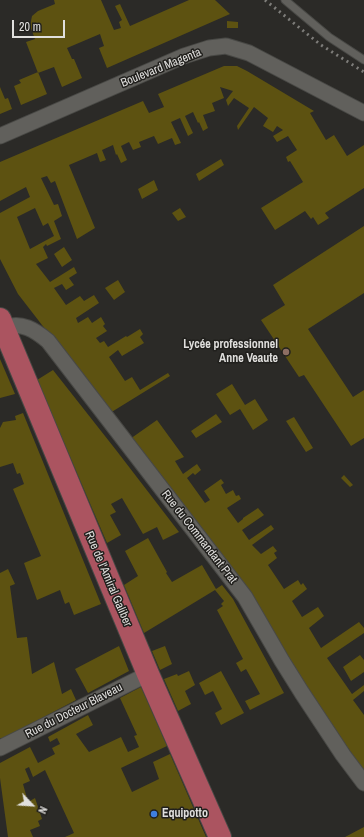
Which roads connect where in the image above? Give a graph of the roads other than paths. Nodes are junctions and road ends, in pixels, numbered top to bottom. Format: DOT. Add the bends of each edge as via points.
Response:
graph roads {
  1 [pos="285,0"];
  2 [pos="364,60"];
  3 [pos="364,114"];
  4 [pos="0,136"];
  5 [pos="2,324"];
  6 [pos="148,674"];
  7 [pos="0,748"];
  8 [pos="364,783"];
  9 [pos="220,837"];
  1 -- 2 [label="lane" via="329,37"];
  3 -- 4 [label="street, Boulevard Magenta" via="249,53 226,46 184,56"];
  5 -- 6 [label="main road, Rue de l'Amiral Galiber"];
  5 -- 8 [label="street, Rue du Commandant Prat" via="27,327 48,341 245,597 282,662"];
  6 -- 7 [label="street, Rue du Docteur Blaveau"];
  6 -- 9 [label="main road, Rue de l'Amiral Galiber"];
}
